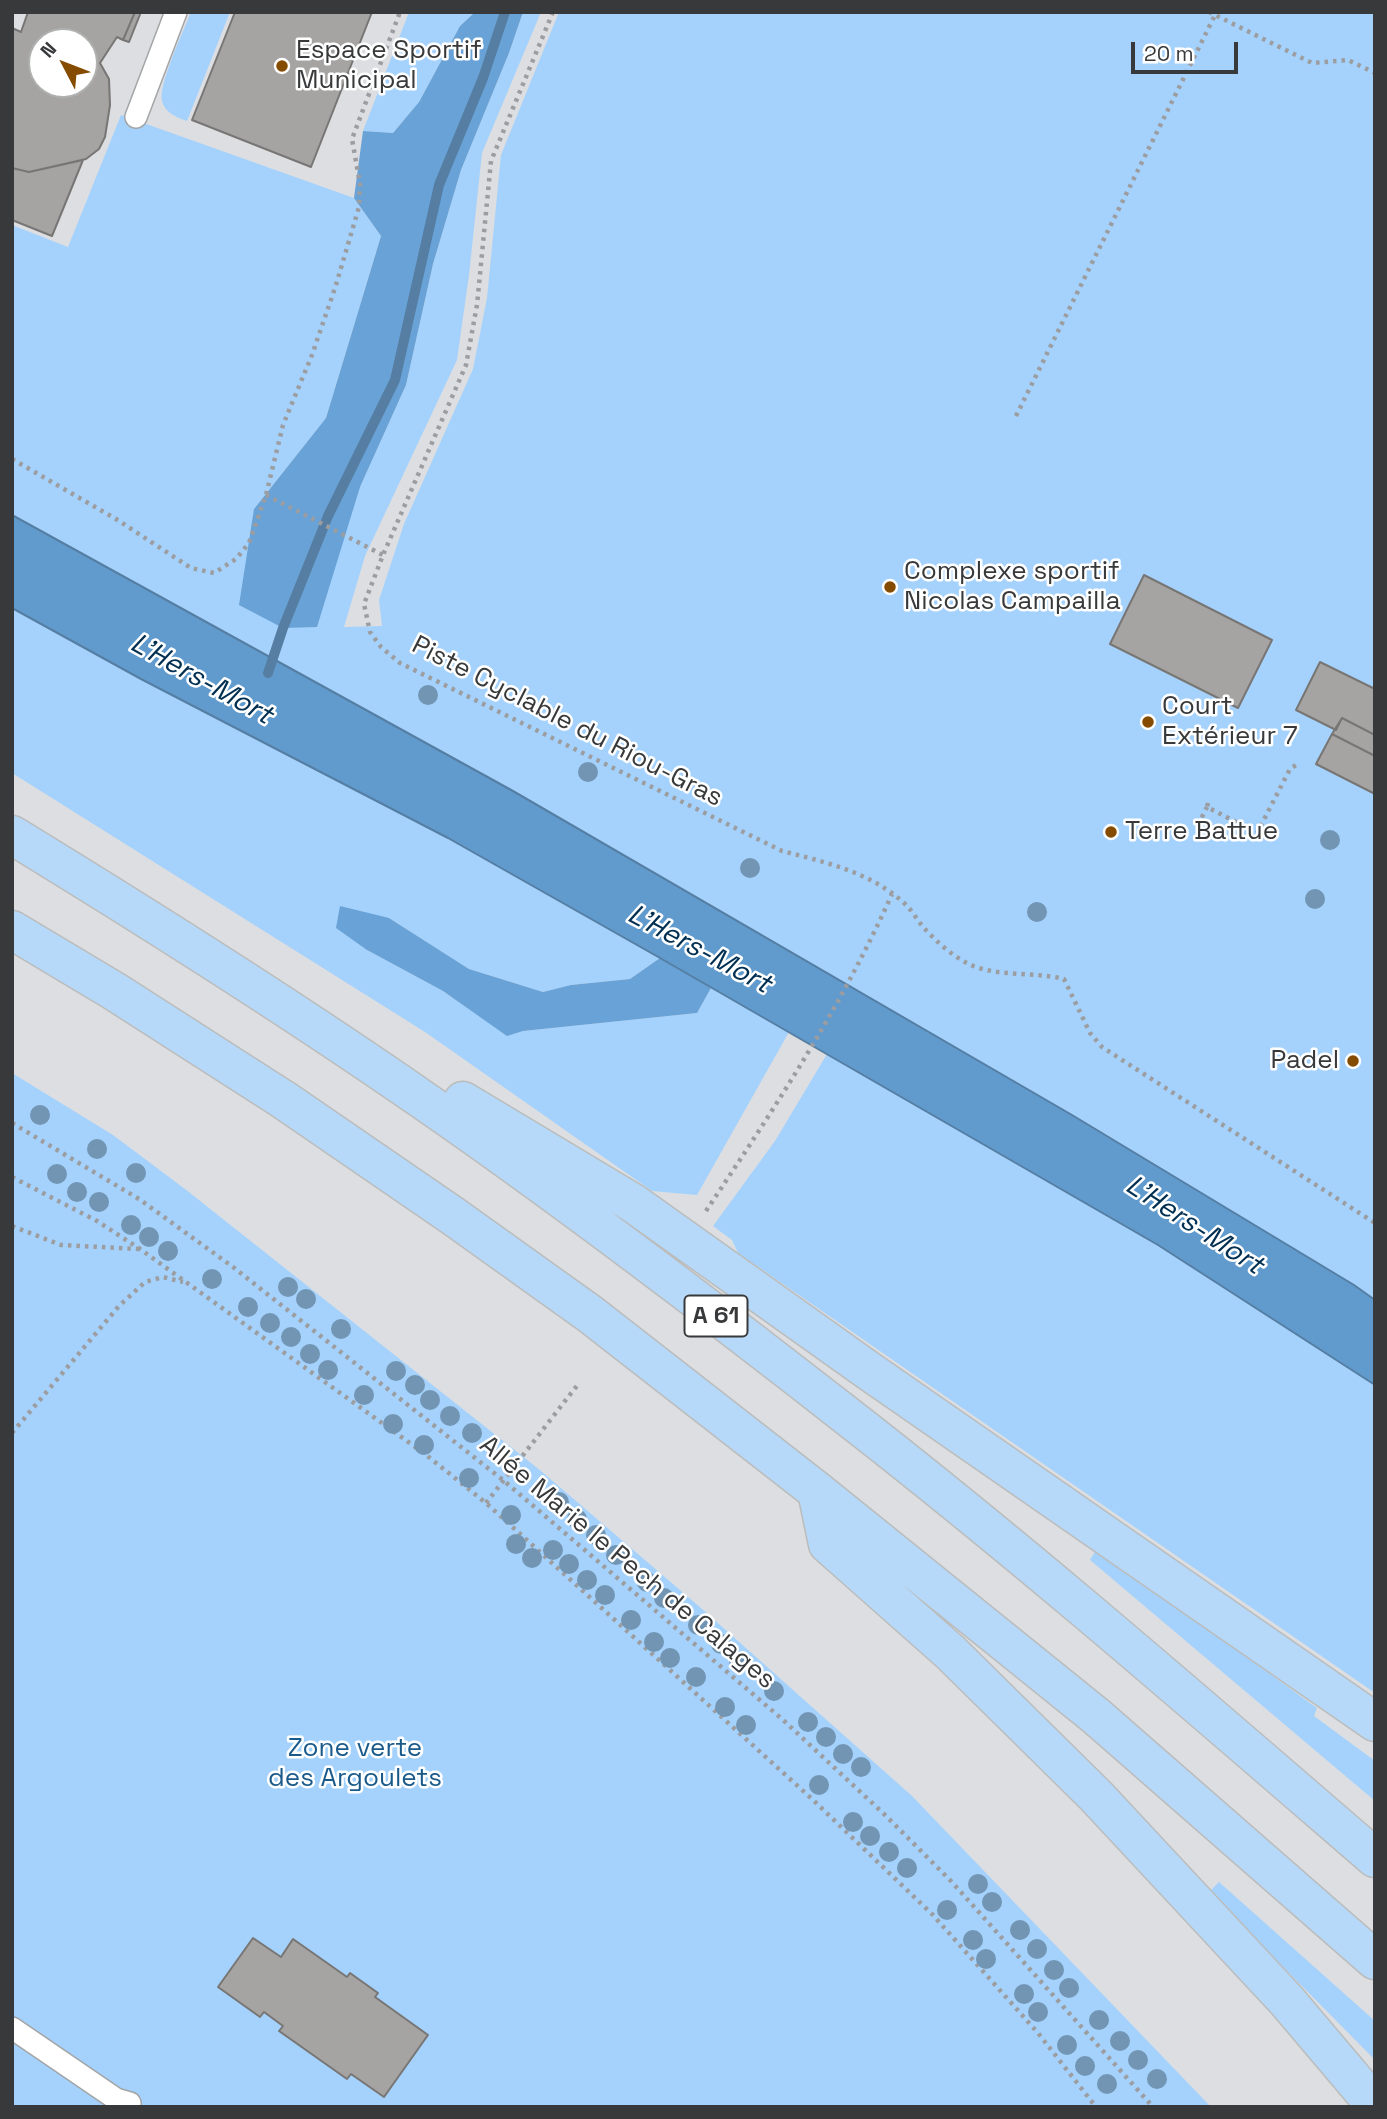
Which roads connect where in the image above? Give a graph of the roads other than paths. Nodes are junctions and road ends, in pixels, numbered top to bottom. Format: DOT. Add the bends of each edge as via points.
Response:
graph roads {
  1 [pos="176,12"];
  2 [pos="136,117"];
  3 [pos="12,835"];
  4 [pos="12,930"];
  5 [pos="238,976"];
  6 [pos="817,1492"];
  7 [pos="1375,1722"];
  8 [pos="1375,1858"];
  9 [pos="1375,1959"];
  10 [pos="12,2028"];
  11 [pos="130,2103"];
  12 [pos="1375,2105"];
  1 -- 2 [label="lane"];
  3 -- 5 [label="highway, A 61"];
  4 -- 6 [label="highway" via="284,1100 453,1216 590,1314"];
  5 -- 7 [label="highway" via="438,1086 633,1203"];
  5 -- 8 [label="highway, A 61" via="614,1238 845,1414 1107,1627"];
  6 -- 9 [label="highway" via="1096,1716"];
  6 -- 12 [label="highway" via="828,1544 950,1651 1096,1796 1287,2001"];
  10 -- 11 [label="lane"];
}
